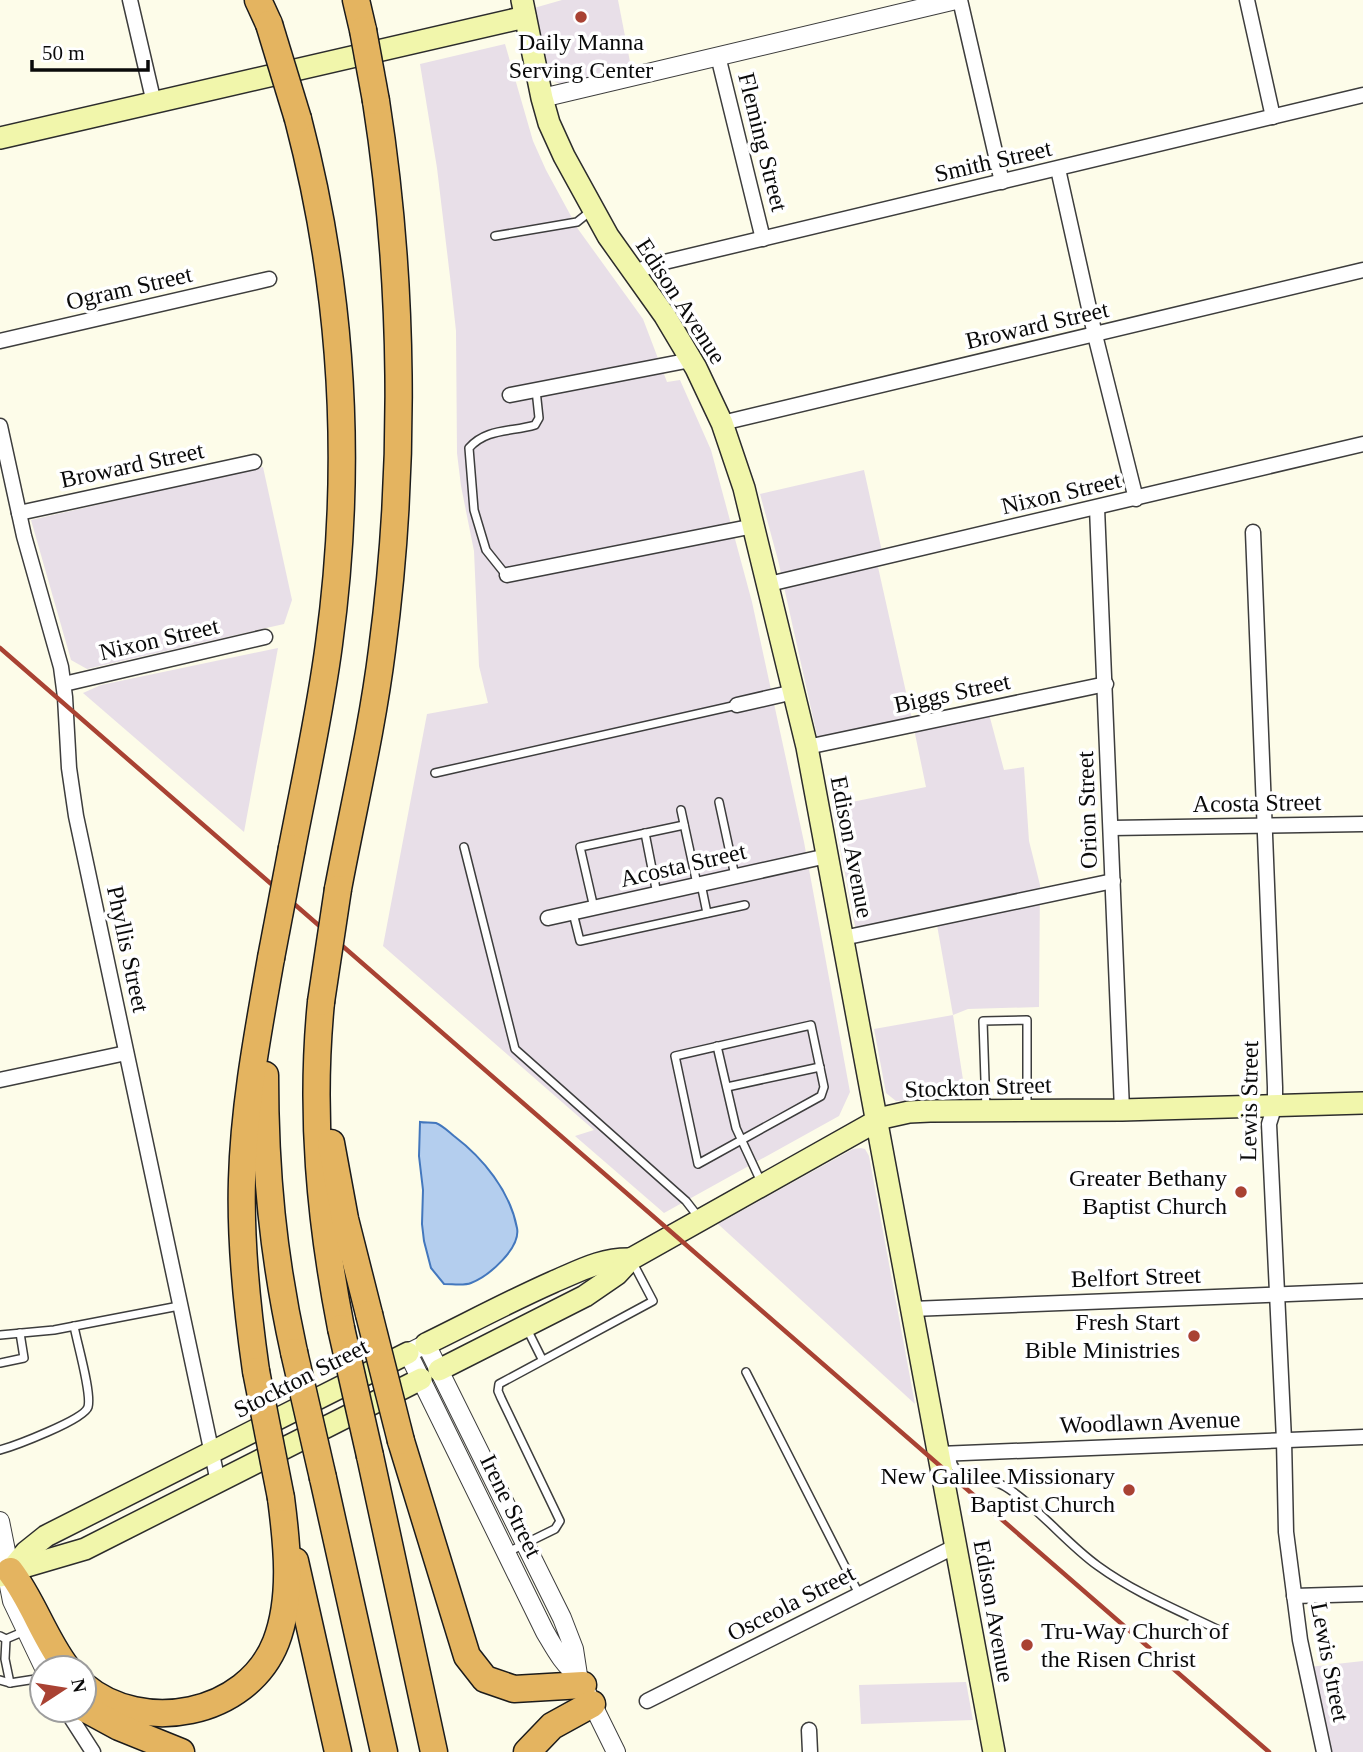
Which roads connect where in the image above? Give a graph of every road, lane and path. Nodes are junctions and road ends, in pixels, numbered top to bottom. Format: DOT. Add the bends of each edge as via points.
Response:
graph roads {
  1 [pos="130,0"];
  2 [pos="356,0"];
  3 [pos="958,0"];
  4 [pos="1247,0"];
  5 [pos="263,8"];
  6 [pos="523,8"];
  7 [pos="718,56"];
  8 [pos="1363,95"];
  9 [pos="542,98"];
  10 [pos="154,103"];
  11 [pos="1273,117"];
  12 [pos="0,138"];
  13 [pos="1058,169"];
  14 [pos="1002,182"];
  15 [pos="593,209"];
  16 [pos="495,236"];
  17 [pos="763,239"];
  18 [pos="1363,270"];
  19 [pos="634,273"];
  20 [pos="269,279"];
  21 [pos="1095,335"];
  22 [pos="0,341"];
  23 [pos="691,359"];
  24 [pos="536,390"];
  25 [pos="510,395"];
  26 [pos="722,423"];
  27 [pos="0,425"];
  28 [pos="1363,444"];
  29 [pos="254,462"];
  30 [pos="1136,499"];
  31 [pos="1097,508"];
  32 [pos="19,513"];
  33 [pos="754,526"];
  34 [pos="1253,532"];
  35 [pos="507,575"];
  36 [pos="769,584"];
  37 [pos="265,637"];
  38 [pos="64,684"];
  39 [pos="1106,684"];
  40 [pos="794,692"];
  41 [pos="737,705"];
  42 [pos="807,747"];
  43 [pos="435,773"];
  44 [pos="719,802"];
  45 [pos="681,810"];
  46 [pos="1363,824"];
  47 [pos="684,825"];
  48 [pos="1265,825"];
  49 [pos="1111,828"];
  50 [pos="645,834"];
  51 [pos="464,847"];
  52 [pos="827,856"];
  53 [pos="735,876"];
  54 [pos="1113,881"];
  55 [pos="699,884"];
  56 [pos="657,894"];
  57 [pos="744,905"];
  58 [pos="594,908"];
  59 [pos="573,913"];
  60 [pos="707,913"];
  61 [pos="548,918"];
  62 [pos="843,938"];
  63 [pos="271,958"];
  64 [pos="321,1002"];
  65 [pos="717,1046"];
  66 [pos="126,1053"];
  67 [pos="820,1066"];
  68 [pos="0,1080"];
  69 [pos="727,1087"];
  70 [pos="1363,1103"];
  71 [pos="1275,1105"];
  72 [pos="1122,1110"];
  73 [pos="986,1111"];
  74 [pos="1027,1111"];
  75 [pos="877,1120"];
  76 [pos="741,1140"];
  77 [pos="763,1184"];
  78 [pos="701,1219"];
  79 [pos="631,1259"];
  80 [pos="1363,1291"];
  81 [pos="1277,1294"];
  82 [pos="179,1306"];
  83 [pos="912,1309"];
  84 [pos="74,1326"];
  85 [pos="526,1327"];
  86 [pos="20,1333"];
  87 [pos="0,1335"];
  88 [pos="417,1348"];
  89 [pos="542,1359"];
  90 [pos="0,1363"];
  91 [pos="746,1372"];
  92 [pos="430,1375"];
  93 [pos="1363,1437"];
  94 [pos="1284,1440"];
  95 [pos="0,1450"];
  96 [pos="211,1453"];
  97 [pos="945,1454"];
  98 [pos="218,1482"];
  99 [pos="281,1498"];
  100 [pos="0,1521"];
  101 [pos="526,1544"];
  102 [pos="956,1546"];
  103 [pos="506,1553"];
  104 [pos="5,1574"];
  105 [pos="1363,1594"];
  106 [pos="860,1595"];
  107 [pos="1294,1597"];
  108 [pos="25,1631"];
  109 [pos="1221,1631"];
  110 [pos="3,1637"];
  111 [pos="37,1654"];
  112 [pos="57,1654"];
  113 [pos="2,1658"];
  114 [pos="0,1680"];
  115 [pos="28,1680"];
  116 [pos="10,1683"];
  117 [pos="584,1688"];
  118 [pos="98,1696"];
  119 [pos="647,1701"];
  120 [pos="98,1716"];
  121 [pos="75,1724"];
  122 [pos="809,1730"];
  123 [pos="434,1751"];
  124 [pos="93,1752"];
  125 [pos="181,1752"];
  126 [pos="338,1752"];
  127 [pos="384,1752"];
  128 [pos="527,1752"];
  129 [pos="616,1752"];
  130 [pos="810,1752"];
  131 [pos="994,1752"];
  132 [pos="1324,1752"];
  1 -- 10 [label="street"];
  2 -- 64 [label="highway, bridge" via="387,183 398,411 395,526 375,702"];
  3 -- 7 [label="street"];
  3 -- 14 [label="street"];
  4 -- 11 [label="street"];
  5 -- 63 [label="highway, bridge" via="319,206 340,369 342,480 329,645"];
  6 -- 9 [label="main road, Edison Avenue"];
  6 -- 10 [label="main road"];
  7 -- 9 [label="street"];
  7 -- 17 [label="street, Fleming Street"];
  8 -- 11 [label="street, Smith Street"];
  9 -- 15 [label="main road, Edison Avenue" via="564,156"];
  10 -- 12 [label="main road"];
  11 -- 13 [label="street, Smith Street"];
  13 -- 14 [label="street, Smith Street"];
  13 -- 21 [label="street"];
  14 -- 17 [label="street, Smith Street"];
  15 -- 16 [label="lane" via="577,222"];
  15 -- 19 [label="main road, Edison Avenue"];
  17 -- 19 [label="street, Smith Street"];
  18 -- 21 [label="street, Broward Street"];
  19 -- 23 [label="main road, Edison Avenue"];
  20 -- 22 [label="street, Ogram Street"];
  21 -- 26 [label="street, Broward Street"];
  21 -- 30 [label="street"];
  23 -- 24 [label="street"];
  23 -- 26 [label="main road, Edison Avenue"];
  24 -- 25 [label="street"];
  24 -- 35 [label="lane" via="539,418 535,425 488,434 469,448 474,510 486,551"];
  26 -- 33 [label="main road, Edison Avenue"];
  27 -- 32 [label="street, Phyllis Street"];
  28 -- 30 [label="street, Nixon Street"];
  29 -- 32 [label="street, Broward Street"];
  30 -- 31 [label="street, Nixon Street"];
  31 -- 36 [label="street, Nixon Street"];
  31 -- 39 [label="street, Orion Street"];
  32 -- 38 [label="street, Phyllis Street"];
  33 -- 35 [label="street"];
  33 -- 36 [label="main road, Edison Avenue"];
  34 -- 48 [label="street, Lewis Street"];
  36 -- 40 [label="main road, Edison Avenue"];
  37 -- 38 [label="street, Nixon Street"];
  38 -- 66 [label="street, Phyllis Street" via="72,791"];
  39 -- 42 [label="street, Biggs Street"];
  39 -- 49 [label="street, Orion Street"];
  40 -- 41 [label="street"];
  40 -- 42 [label="main road, Edison Avenue"];
  41 -- 43 [label="lane"];
  42 -- 52 [label="main road, Edison Avenue"];
  44 -- 53 [label="lane"];
  45 -- 47 [label="lane"];
  46 -- 48 [label="street, Acosta Street"];
  47 -- 50 [label="lane"];
  47 -- 55 [label="lane"];
  48 -- 49 [label="street, Acosta Street"];
  48 -- 71 [label="street, Lewis Street"];
  49 -- 54 [label="street, Orion Street"];
  50 -- 56 [label="lane"];
  50 -- 58 [label="lane" via="580,847"];
  51 -- 78 [label="lane" via="515,1049"];
  52 -- 53 [label="street, Acosta Street"];
  52 -- 62 [label="main road, Edison Avenue"];
  53 -- 55 [label="street, Acosta Street"];
  54 -- 62 [label="street"];
  54 -- 72 [label="street, Orion Street"];
  55 -- 56 [label="street, Acosta Street"];
  55 -- 60 [label="lane"];
  56 -- 58 [label="street, Acosta Street"];
  57 -- 60 [label="lane"];
  58 -- 59 [label="street, Acosta Street"];
  59 -- 60 [label="lane" via="580,942"];
  59 -- 61 [label="street, Acosta Street"];
  62 -- 75 [label="main road, Edison Avenue"];
  63 -- 99 [label="highway, bridge" via="247,1107 243,1261 256,1371"];
  63 -- 127 [label="highway, bridge" via="265,1056 267,1176 274,1247"];
  64 -- 117 [label="highway, bridge" via="322,1067 345,1219 401,1441 467,1656 485,1679 514,1689"];
  64 -- 123 [label="highway, bridge" via="317,1164 324,1234"];
  65 -- 67 [label="lane" via="811,1025"];
  65 -- 69 [label="lane"];
  65 -- 76 [label="lane" via="675,1056 698,1164"];
  66 -- 68 [label="street"];
  66 -- 82 [label="street, Phyllis Street"];
  67 -- 69 [label="lane"];
  67 -- 76 [label="lane" via="821,1096"];
  69 -- 76 [label="lane"];
  70 -- 71 [label="main road, Stockton Street"];
  71 -- 72 [label="main road, Stockton Street"];
  71 -- 81 [label="street, Lewis Street" via="1269,1124"];
  72 -- 74 [label="main road, Stockton Street"];
  73 -- 74 [label="main road, Stockton Street"];
  73 -- 74 [label="lane" via="983,1021 1027,1020"];
  73 -- 75 [label="main road, Stockton Street" via="909,1112"];
  75 -- 77 [label="main road, Stockton Street"];
  75 -- 83 [label="main road, Edison Avenue"];
  76 -- 77 [label="lane"];
  77 -- 78 [label="main road, Stockton Street"];
  78 -- 79 [label="main road, Stockton Street"];
  79 -- 85 [label="main road, Stockton Street" via="597,1289"];
  79 -- 88 [label="main road, Stockton Street" via="596,1264"];
  79 -- 89 [label="lane" via="653,1301"];
  80 -- 81 [label="street, Belfort Street"];
  81 -- 83 [label="street, Belfort Street"];
  81 -- 94 [label="street, Lewis Street"];
  82 -- 84 [label="lane"];
  82 -- 96 [label="street, Phyllis Street"];
  83 -- 97 [label="main road, Edison Avenue"];
  84 -- 86 [label="lane"];
  84 -- 95 [label="lane" via="88,1409"];
  85 -- 89 [label="lane"];
  85 -- 92 [label="main road, Stockton Street"];
  86 -- 87 [label="lane"];
  86 -- 90 [label="lane" via="24,1357"];
  88 -- 92 [label="street, Irene Street"];
  88 -- 96 [label="main road, Stockton Street"];
  89 -- 101 [label="lane" via="498,1387 560,1518 555,1529"];
  91 -- 106 [label="lane"];
  92 -- 98 [label="main road, Stockton Street"];
  92 -- 101 [label="street, Irene Street"];
  92 -- 103 [label="street, Irene Street"];
  93 -- 94 [label="street, Woodlawn Avenue"];
  94 -- 97 [label="street, Woodlawn Avenue"];
  94 -- 107 [label="street, Lewis Street" via="1286,1532"];
  96 -- 98 [label="street, Phyllis Street"];
  96 -- 104 [label="main road, Stockton Street" via="46,1536"];
  97 -- 102 [label="main road, Edison Avenue"];
  97 -- 109 [label="lane" via="958,1472 1007,1488 1100,1568"];
  98 -- 104 [label="main road, Stockton Street" via="74,1553"];
  99 -- 118 [label="highway" via="283,1617 272,1651 253,1678 208,1705 166,1714 119,1706"];
  99 -- 126 [label="highway"];
  100 -- 104 [label="street"];
  101 -- 103 [label="lane"];
  101 -- 117 [label="street, Irene Street" via="569,1633"];
  102 -- 106 [label="street, Osceola Street"];
  102 -- 131 [label="main road, Edison Avenue"];
  103 -- 117 [label="street, Irene Street" via="553,1645"];
  104 -- 108 [label="street"];
  104 -- 112 [label="highway" via="26,1594"];
  105 -- 107 [label="street"];
  106 -- 119 [label="street, Osceola Street"];
  107 -- 132 [label="street, Lewis Street"];
  108 -- 110 [label="lane"];
  108 -- 111 [label="street"];
  110 -- 113 [label="lane"];
  113 -- 116 [label="lane"];
  114 -- 116 [label="lane"];
  115 -- 116 [label="lane"];
  117 -- 128 [label="highway"];
  117 -- 129 [label="street, Irene Street"];
  120 -- 125 [label="highway"];
  121 -- 124 [label="street"];
  122 -- 130 [label="street"];
}
